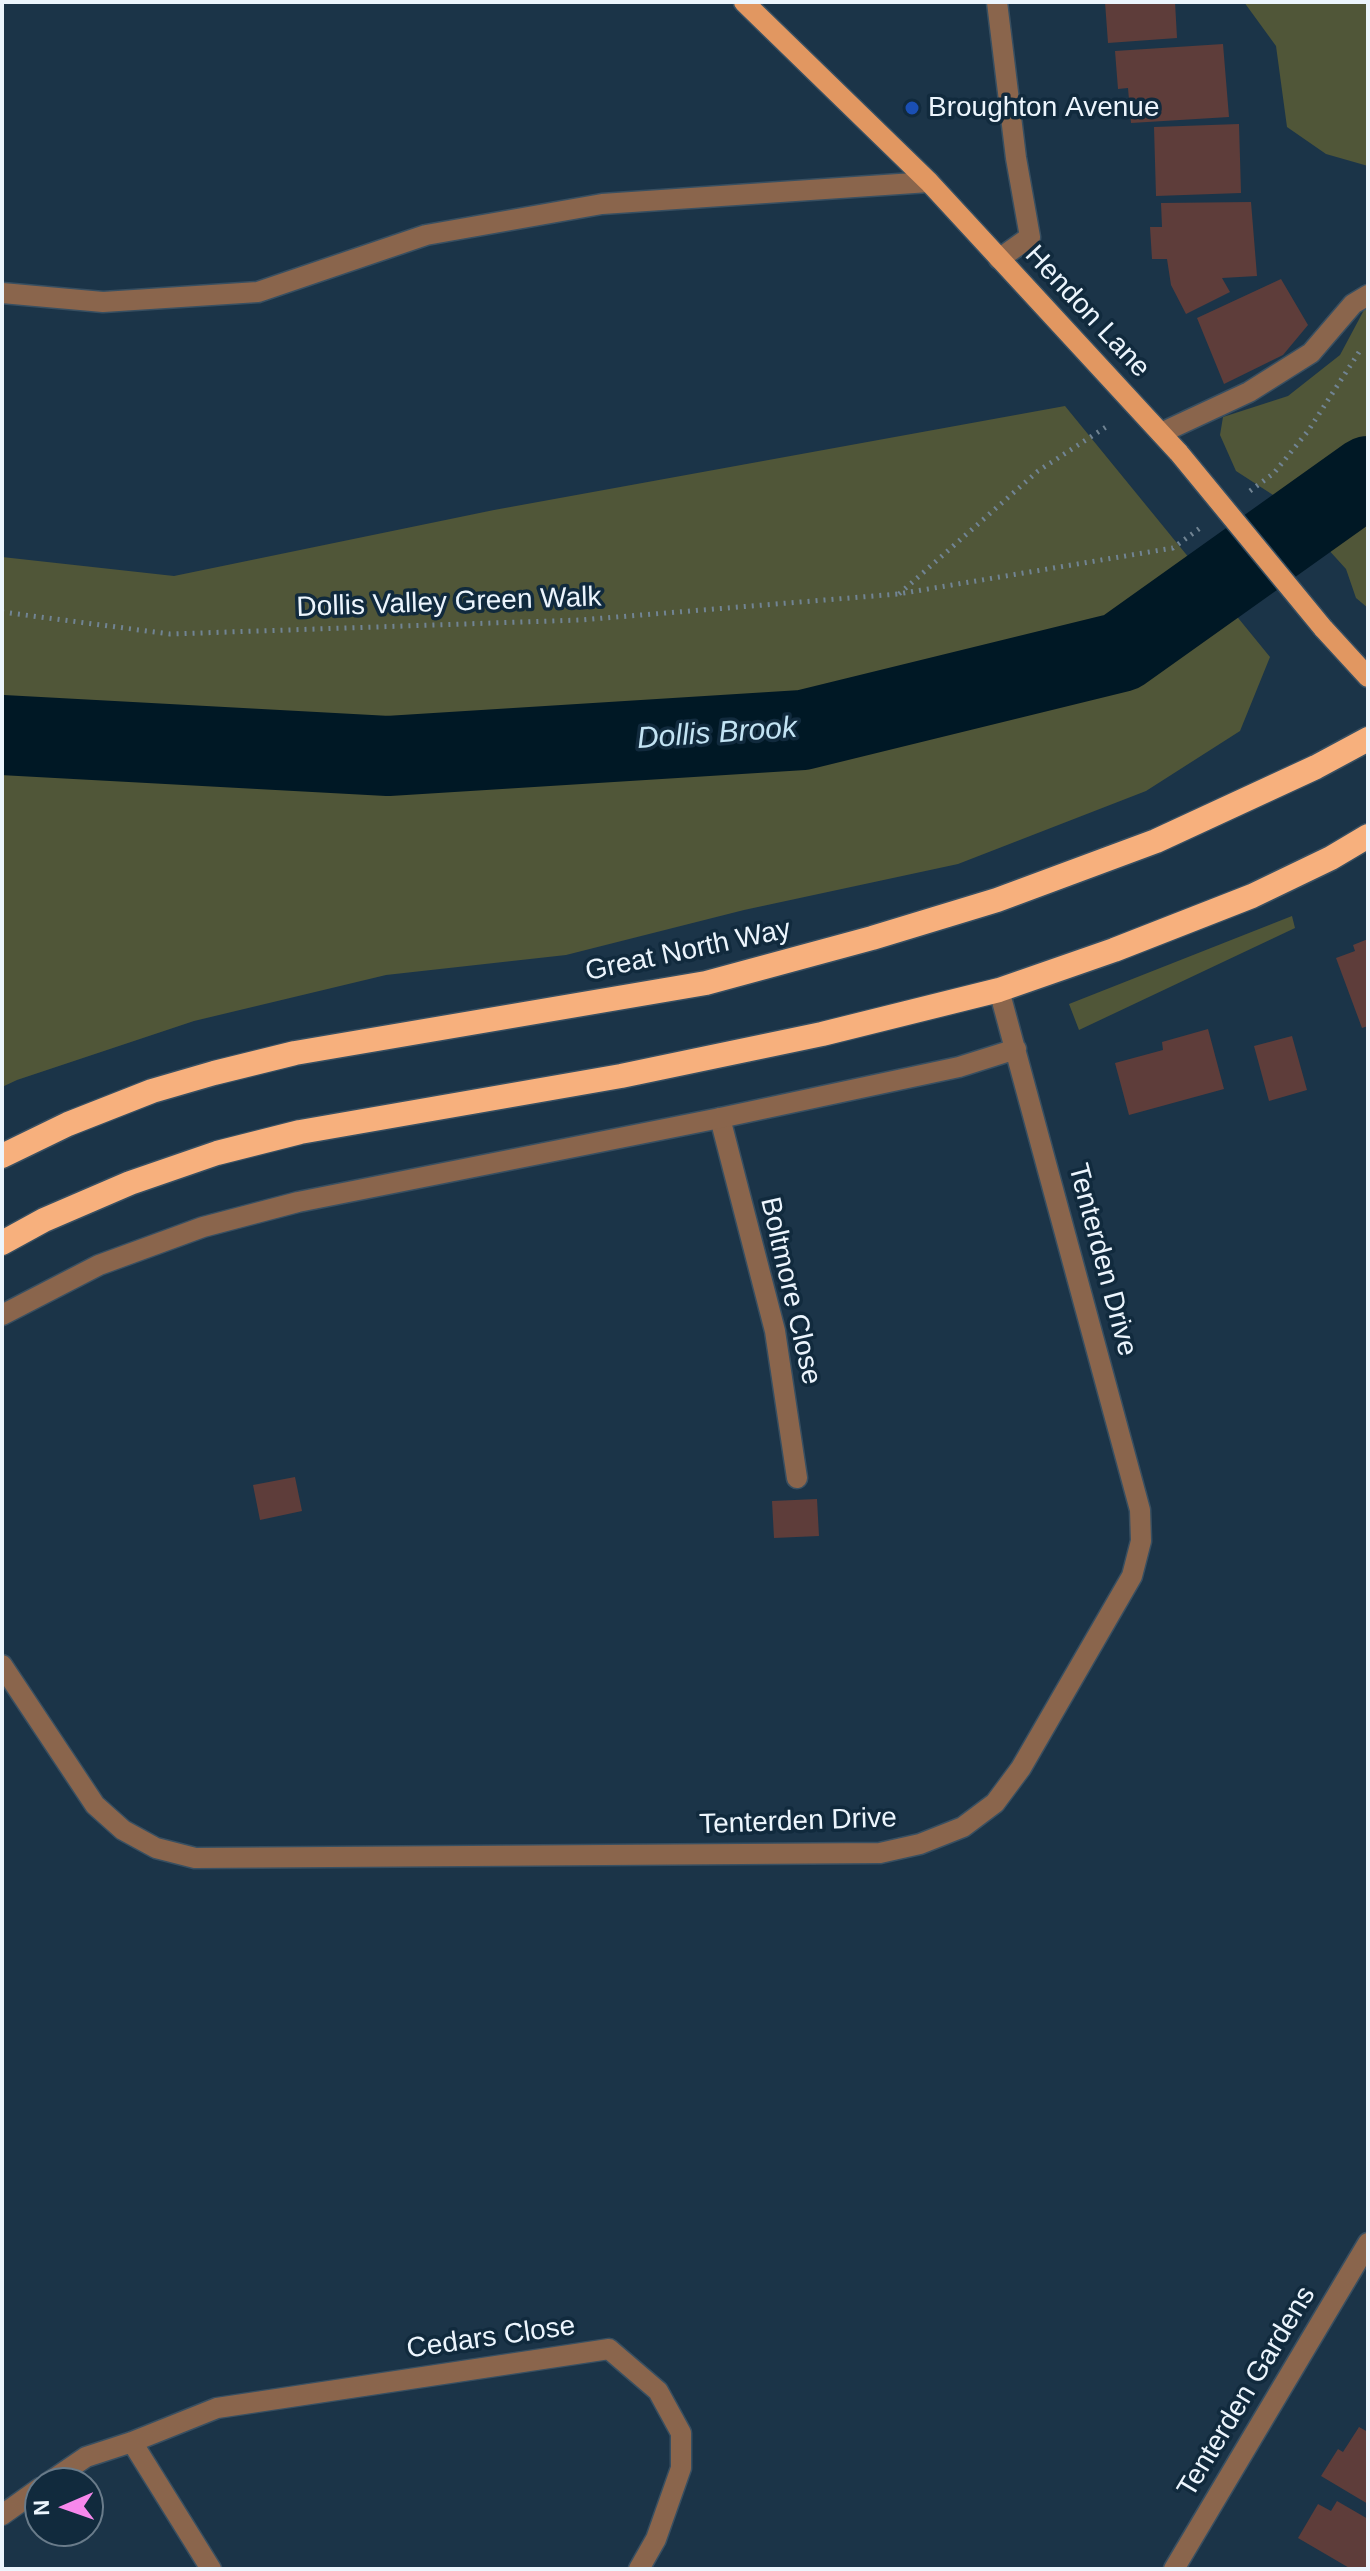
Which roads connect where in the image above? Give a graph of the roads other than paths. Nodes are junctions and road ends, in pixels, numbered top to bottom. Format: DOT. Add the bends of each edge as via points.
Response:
graph roads {
  1 [pos="744,2"];
  2 [pos="997,2"];
  3 [pos="929,182"];
  4 [pos="999,259"];
  5 [pos="2,293"];
  6 [pos="1368,295"];
  7 [pos="1161,433"];
  8 [pos="1368,677"];
  9 [pos="1368,739"];
  10 [pos="1368,836"];
  11 [pos="999,990"];
  12 [pos="1016,1049"];
  13 [pos="720,1118"];
  14 [pos="2,1156"];
  15 [pos="2,1243"];
  16 [pos="2,1315"];
  17 [pos="797,1478"];
  18 [pos="2,1665"];
  19 [pos="1368,2243"];
  20 [pos="132,2442"];
  21 [pos="71,2467"];
  22 [pos="24,2499"];
  23 [pos="2,2515"];
  24 [pos="211,2569"];
  25 [pos="639,2569"];
  26 [pos="1174,2569"];
  1 -- 3 [label="main road, Hendon Lane"];
  2 -- 4 [label="street" via="1030,237"];
  3 -- 4 [label="main road, Hendon Lane"];
  3 -- 5 [label="street" via="602,204 426,235 258,292 103,302"];
  4 -- 7 [label="main road, Hendon Lane"];
  6 -- 7 [label="street" via="1353,304 1311,353 1249,392"];
  7 -- 8 [label="main road, Hendon Lane, bridge"];
  9 -- 14 [label="highway, Great North Way" via="1156,841 914,926 706,983 295,1053 214,1073 152,1091"];
  10 -- 11 [label="highway" via="1252,896"];
  11 -- 12 [label="street, Tenterden Drive"];
  11 -- 15 [label="highway" via="621,1076 300,1132 217,1153 130,1183"];
  12 -- 13 [label="street" via="959,1067"];
  12 -- 18 [label="street, Tenterden Drive" via="1140,1510 1141,1541 1132,1576 1021,1768 995,1803 963,1827 880,1853 195,1858 156,1848 123,1830 95,1805"];
  13 -- 16 [label="street" via="360,1189 203,1227 99,1265"];
  13 -- 17 [label="street, Boltmore Close" via="775,1331"];
  19 -- 26 [label="street, Tenterden Gardens"];
  20 -- 21 [label="street, Cedars Close"];
  20 -- 24 [label="street"];
  20 -- 25 [label="street, Cedars Close" via="217,2408 609,2349 658,2391 681,2433 681,2468 656,2539"];
  22 -- 23 [label="street"];
}
